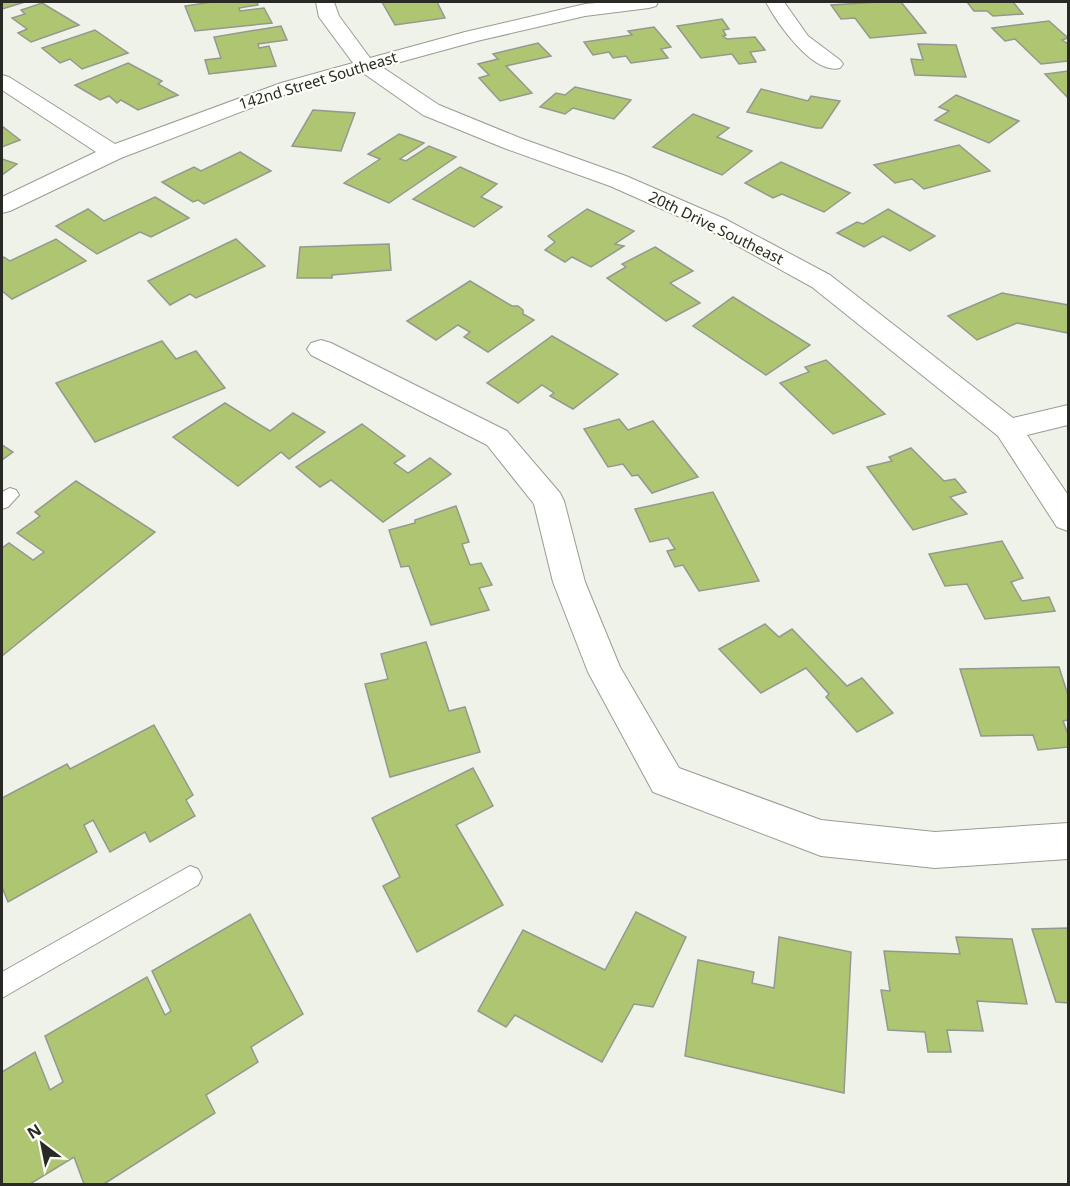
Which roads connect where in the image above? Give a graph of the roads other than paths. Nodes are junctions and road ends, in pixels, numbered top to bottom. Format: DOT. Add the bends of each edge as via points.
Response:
graph roads {
  1 [pos="326,2"];
  2 [pos="649,2"];
  3 [pos="775,2"];
  4 [pos="833,64"];
  5 [pos="365,65"];
  6 [pos="2,81"];
  7 [pos="113,153"];
  8 [pos="2,206"];
  9 [pos="321,349"];
  10 [pos="1068,415"];
  11 [pos="1008,429"];
  12 [pos="1068,519"];
  13 [pos="1068,841"];
  14 [pos="190,877"];
  15 [pos="2,986"];
  1 -- 5 [label="street, 20th Drive Southeast" via="329,17"];
  2 -- 5 [label="street, 142nd Street Southeast" via="551,18"];
  3 -- 4 [label="street" via="801,40"];
  5 -- 7 [label="street, 142nd Street Southeast" via="288,87"];
  5 -- 11 [label="street, 20th Drive Southeast" via="431,110 618,181 716,224 821,281"];
  6 -- 7 [label="street"];
  7 -- 8 [label="street, 142nd Street Southeast"];
  9 -- 13 [label="street" via="497,438 549,501 569,582 605,672 666,780 821,838 935,850"];
  10 -- 11 [label="street"];
  11 -- 12 [label="street, 20th Drive Southeast"];
  14 -- 15 [label="lane"];
}
